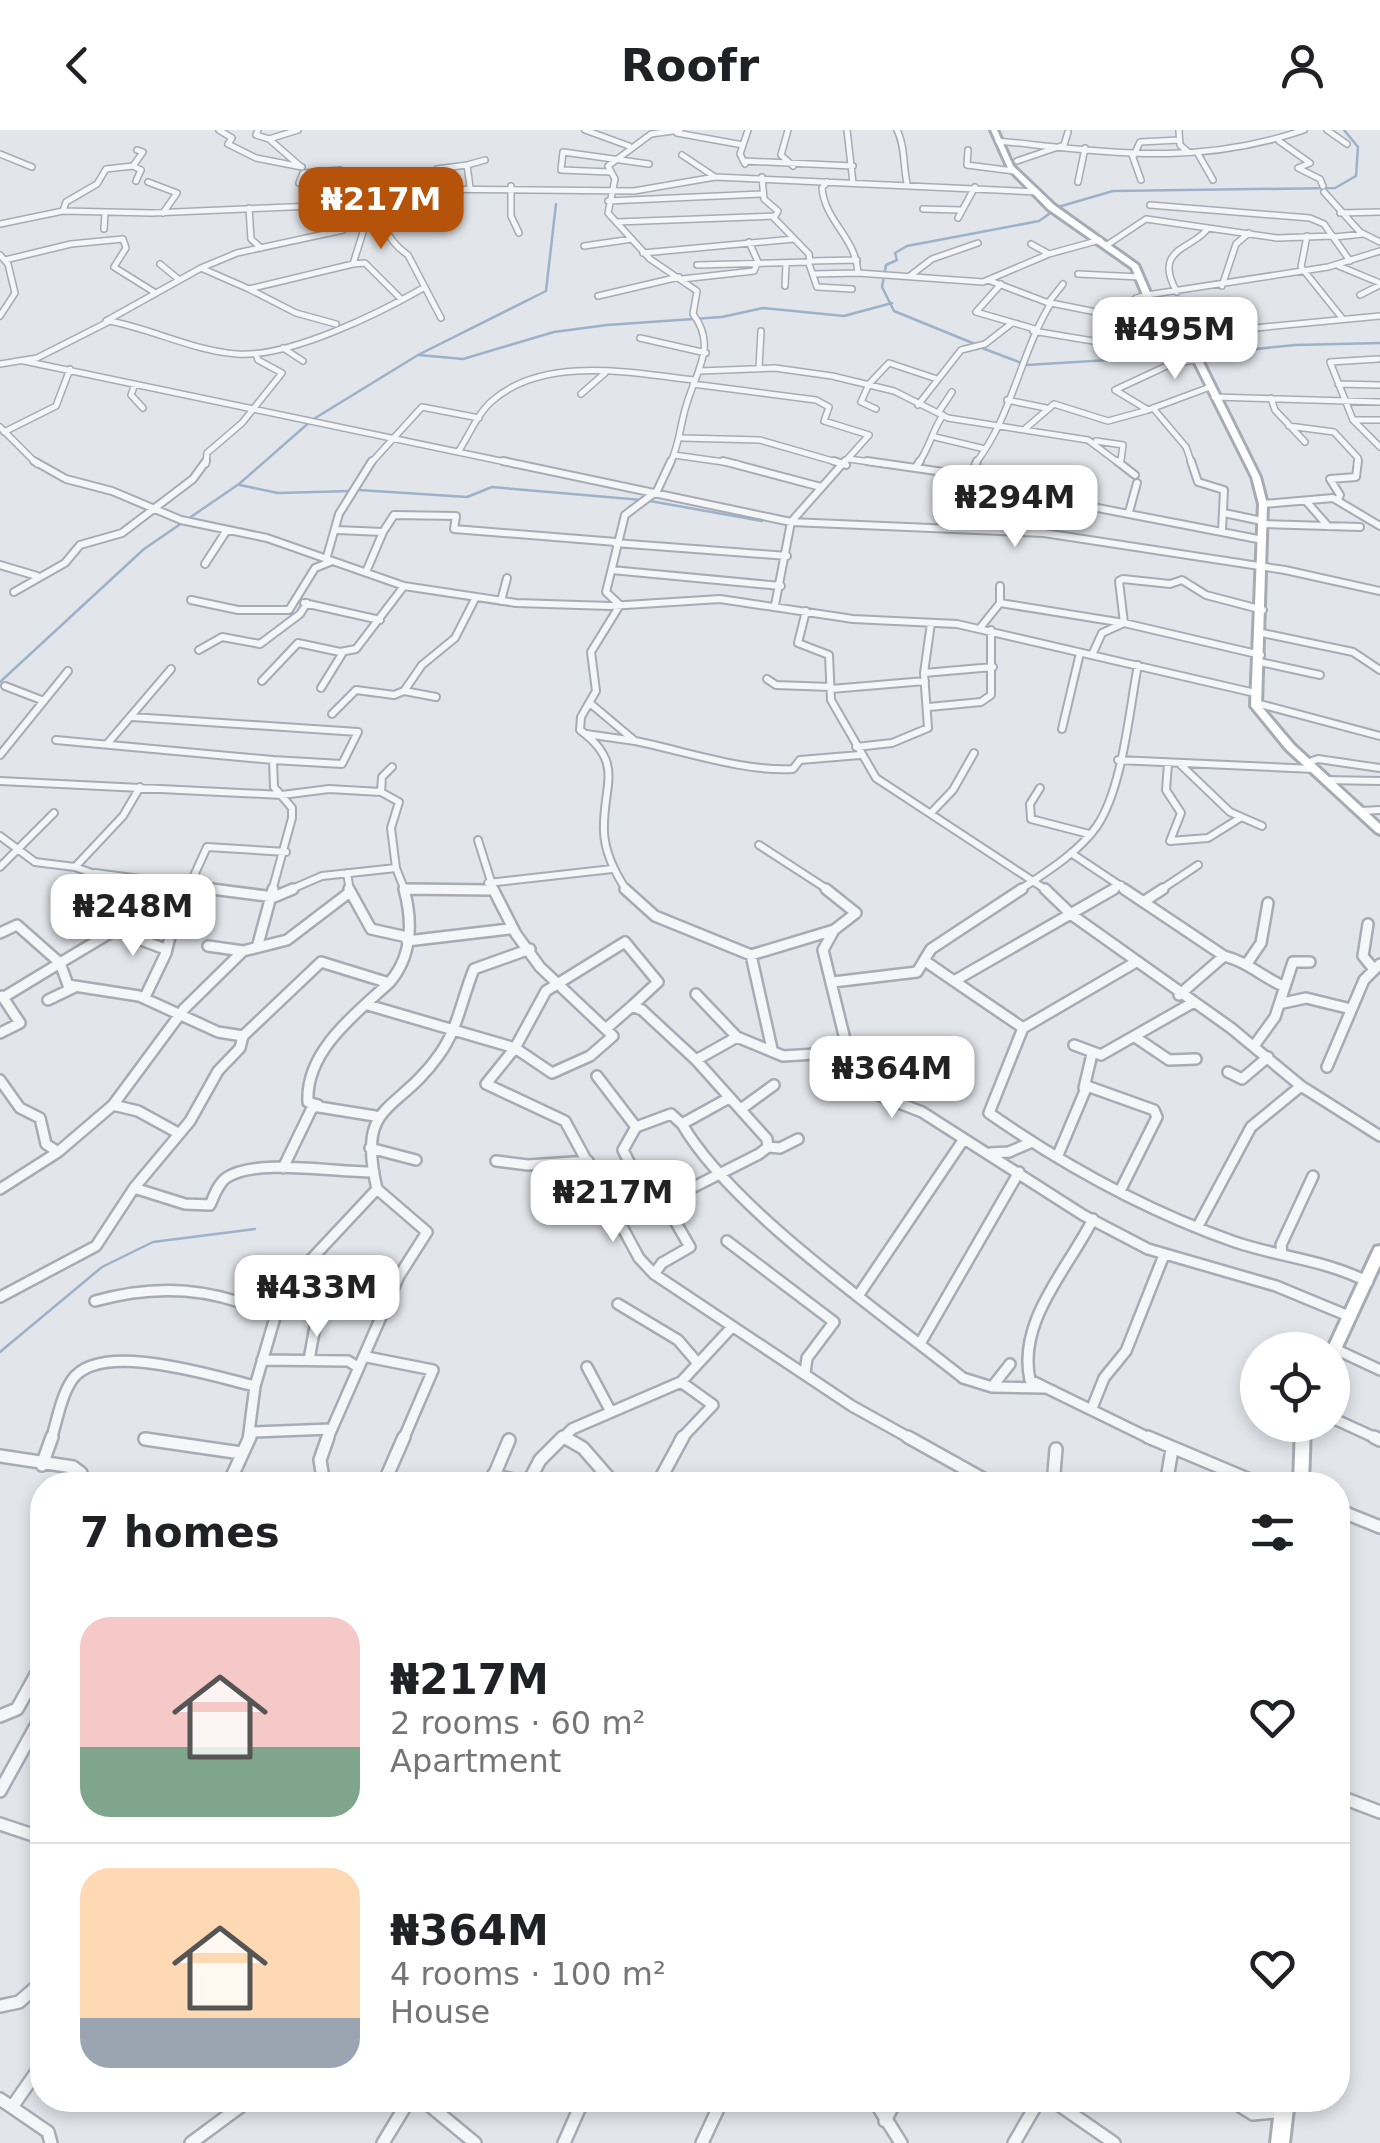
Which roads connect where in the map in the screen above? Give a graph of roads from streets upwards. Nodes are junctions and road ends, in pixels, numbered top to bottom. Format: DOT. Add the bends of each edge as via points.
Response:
graph roads {
  1 [pos="219,130"];
  2 [pos="258,130"];
  3 [pos="298,130"];
  4 [pos="585,130"];
  5 [pos="652,130"];
  6 [pos="748,130"];
  7 [pos="788,130"];
  8 [pos="847,130"];
  9 [pos="897,130"];
  10 [pos="994,130"];
  11 [pos="1266,130"];
  12 [pos="1304,130"];
  13 [pos="1326,130"];
  14 [pos="679,131"];
  15 [pos="1179,131"];
  16 [pos="660,132"];
  17 [pos="1068,132"];
  18 [pos="269,139"];
  19 [pos="998,140"];
  20 [pos="1179,140"];
  21 [pos="1278,140"];
  22 [pos="1347,144"];
  23 [pos="743,145"];
  24 [pos="630,146"];
  25 [pos="1064,146"];
  26 [pos="1084,148"];
  27 [pos="137,150"];
  28 [pos="968,150"];
  29 [pos="1188,152"];
  30 [pos="1197,152"];
  31 [pos="0,154"];
  32 [pos="682,155"];
  33 [pos="1133,155"];
  34 [pos="486,160"];
  35 [pos="610,161"];
  36 [pos="744,161"];
  37 [pos="649,164"];
  38 [pos="132,166"];
  39 [pos="467,166"];
  40 [pos="793,166"];
  41 [pos="853,166"];
  42 [pos="1016,166"];
  43 [pos="32,167"];
  44 [pos="437,168"];
  45 [pos="302,170"];
  46 [pos="340,170"];
  47 [pos="610,172"];
  48 [pos="372,176"];
  49 [pos="746,176"];
  50 [pos="762,176"];
  51 [pos="715,177"];
  52 [pos="792,178"];
  53 [pos="1141,180"];
  54 [pos="1213,180"];
  55 [pos="136,181"];
  56 [pos="148,182"];
  57 [pos="827,182"];
  58 [pos="1078,182"];
  59 [pos="853,183"];
  60 [pos="907,183"];
  61 [pos="470,186"];
  62 [pos="511,186"];
  63 [pos="320,187"];
  64 [pos="976,187"];
  65 [pos="610,191"];
  66 [pos="1037,192"];
  67 [pos="761,194"];
  68 [pos="368,200"];
  69 [pos="608,201"];
  70 [pos="320,206"];
  71 [pos="249,208"];
  72 [pos="924,209"];
  73 [pos="962,210"];
  74 [pos="63,212"];
  75 [pos="1234,212"];
  76 [pos="1380,212"];
  77 [pos="105,213"];
  78 [pos="164,213"];
  79 [pos="1340,214"];
  80 [pos="774,216"];
  81 [pos="382,217"];
  82 [pos="958,218"];
  83 [pos="1146,219"];
  84 [pos="617,222"];
  85 [pos="0,224"];
  86 [pos="1208,228"];
  87 [pos="104,229"];
  88 [pos="1233,230"];
  89 [pos="520,233"];
  90 [pos="1248,233"];
  91 [pos="1363,234"];
  92 [pos="1307,236"];
  93 [pos="1334,237"];
  94 [pos="632,239"];
  95 [pos="794,239"];
  96 [pos="749,242"];
  97 [pos="1103,242"];
  98 [pos="1380,242"];
  99 [pos="978,243"];
  100 [pos="1031,244"];
  101 [pos="584,246"];
  102 [pos="261,248"];
  103 [pos="1380,251"];
  104 [pos="642,253"];
  105 [pos="1048,254"];
  106 [pos="3,257"];
  107 [pos="857,260"];
  108 [pos="1350,261"];
  109 [pos="758,262"];
  110 [pos="809,262"];
  111 [pos="160,264"];
  112 [pos="354,264"];
  113 [pos="786,264"];
  114 [pos="697,265"];
  115 [pos="1336,265"];
  116 [pos="201,268"];
  117 [pos="1304,272"];
  118 [pos="858,273"];
  119 [pos="812,274"];
  120 [pos="1078,274"];
  121 [pos="911,276"];
  122 [pos="1140,277"];
  123 [pos="177,278"];
  124 [pos="681,278"];
  125 [pos="988,280"];
  126 [pos="1002,284"];
  127 [pos="1063,284"];
  128 [pos="1380,284"];
  129 [pos="786,286"];
  130 [pos="1222,286"];
  131 [pos="425,288"];
  132 [pos="249,289"];
  133 [pos="852,289"];
  134 [pos="154,292"];
  135 [pos="1177,292"];
  136 [pos="1148,295"];
  137 [pos="1360,295"];
  138 [pos="598,296"];
  139 [pos="402,299"];
  140 [pos="1050,303"];
  141 [pos="0,316"];
  142 [pos="1116,316"];
  143 [pos="1380,316"];
  144 [pos="441,318"];
  145 [pos="1342,318"];
  146 [pos="104,322"];
  147 [pos="1012,323"];
  148 [pos="338,325"];
  149 [pos="1034,330"];
  150 [pos="761,331"];
  151 [pos="1182,335"];
  152 [pos="640,338"];
  153 [pos="284,348"];
  154 [pos="706,352"];
  155 [pos="256,354"];
  156 [pos="1196,357"];
  157 [pos="1378,359"];
  158 [pos="24,361"];
  159 [pos="0,362"];
  160 [pos="303,362"];
  161 [pos="759,368"];
  162 [pos="70,369"];
  163 [pos="700,371"];
  164 [pos="605,373"];
  165 [pos="937,379"];
  166 [pos="694,382"];
  167 [pos="136,384"];
  168 [pos="869,384"];
  169 [pos="1338,384"];
  170 [pos="1380,385"];
  171 [pos="952,392"];
  172 [pos="1212,392"];
  173 [pos="581,394"];
  174 [pos="1271,398"];
  175 [pos="1007,400"];
  176 [pos="1342,401"];
  177 [pos="1380,402"];
  178 [pos="918,404"];
  179 [pos="144,408"];
  180 [pos="1046,408"];
  181 [pos="1150,409"];
  182 [pos="254,410"];
  183 [pos="876,410"];
  184 [pos="940,414"];
  185 [pos="479,418"];
  186 [pos="1352,420"];
  187 [pos="1380,420"];
  188 [pos="999,423"];
  189 [pos="1289,426"];
  190 [pos="1026,428"];
  191 [pos="2,430"];
  192 [pos="935,437"];
  193 [pos="390,438"];
  194 [pos="682,438"];
  195 [pos="1088,440"];
  196 [pos="1305,442"];
  197 [pos="1380,448"];
  198 [pos="985,449"];
  199 [pos="458,452"];
  200 [pos="674,454"];
  201 [pos="1122,460"];
  202 [pos="848,462"];
  203 [pos="916,467"];
  204 [pos="971,476"];
  205 [pos="821,486"];
  206 [pos="655,493"];
  207 [pos="1051,497"];
  208 [pos="1306,500"];
  209 [pos="1338,500"];
  210 [pos="1263,504"];
  211 [pos="152,511"];
  212 [pos="1129,512"];
  213 [pos="1224,513"];
  214 [pos="791,522"];
  215 [pos="1262,522"];
  216 [pos="1380,526"];
  217 [pos="1330,527"];
  218 [pos="1360,527"];
  219 [pos="227,530"];
  220 [pos="337,530"];
  221 [pos="1222,531"];
  222 [pos="383,532"];
  223 [pos="1041,533"];
  224 [pos="1263,540"];
  225 [pos="616,542"];
  226 [pos="787,556"];
  227 [pos="328,561"];
  228 [pos="205,564"];
  229 [pos="0,565"];
  230 [pos="1264,567"];
  231 [pos="612,570"];
  232 [pos="366,572"];
  233 [pos="37,576"];
  234 [pos="507,578"];
  235 [pos="404,586"];
  236 [pos="781,586"];
  237 [pos="1000,586"];
  238 [pos="1380,591"];
  239 [pos="14,592"];
  240 [pos="554,593"];
  241 [pos="191,600"];
  242 [pos="302,600"];
  243 [pos="475,600"];
  244 [pos="501,602"];
  245 [pos="1000,603"];
  246 [pos="553,604"];
  247 [pos="620,605"];
  248 [pos="775,605"];
  249 [pos="1263,610"];
  250 [pos="806,611"];
  251 [pos="380,620"];
  252 [pos="931,623"];
  253 [pos="1124,624"];
  254 [pos="980,628"];
  255 [pos="991,630"];
  256 [pos="1262,633"];
  257 [pos="198,650"];
  258 [pos="1080,652"];
  259 [pos="342,654"];
  260 [pos="1092,656"];
  261 [pos="1260,659"];
  262 [pos="1138,665"];
  263 [pos="993,667"];
  264 [pos="171,669"];
  265 [pos="1380,670"];
  266 [pos="68,671"];
  267 [pos="1320,675"];
  268 [pos="925,677"];
  269 [pos="768,679"];
  270 [pos="262,681"];
  271 [pos="5,686"];
  272 [pos="321,688"];
  273 [pos="830,688"];
  274 [pos="404,692"];
  275 [pos="436,697"];
  276 [pos="1255,698"];
  277 [pos="44,701"];
  278 [pos="590,704"];
  279 [pos="930,707"];
  280 [pos="332,714"];
  281 [pos="132,717"];
  282 [pos="1062,729"];
  283 [pos="586,734"];
  284 [pos="1380,736"];
  285 [pos="56,740"];
  286 [pos="635,741"];
  287 [pos="107,744"];
  288 [pos="858,751"];
  289 [pos="974,753"];
  290 [pos="0,756"];
  291 [pos="274,760"];
  292 [pos="1118,760"];
  293 [pos="1168,764"];
  294 [pos="1180,764"];
  295 [pos="1310,766"];
  296 [pos="392,767"];
  297 [pos="1380,768"];
  298 [pos="0,780"];
  299 [pos="1325,780"];
  300 [pos="1380,782"];
  301 [pos="140,788"];
  302 [pos="1040,788"];
  303 [pos="381,792"];
  304 [pos="282,795"];
  305 [pos="1380,810"];
  306 [pos="1361,811"];
  307 [pos="54,813"];
  308 [pos="931,813"];
  309 [pos="1240,818"];
  310 [pos="1262,826"];
  311 [pos="1380,830"];
  312 [pos="1089,834"];
  313 [pos="0,836"];
  314 [pos="478,840"];
  315 [pos="758,845"];
  316 [pos="18,852"];
  317 [pos="286,852"];
  318 [pos="1071,853"];
  319 [pos="1198,866"];
  320 [pos="0,867"];
  321 [pos="75,868"];
  322 [pos="396,868"];
  323 [pos="612,869"];
  324 [pos="348,873"];
  325 [pos="94,874"];
  326 [pos="1034,883"];
  327 [pos="192,884"];
  328 [pos="1121,885"];
  329 [pos="489,887"];
  330 [pos="406,889"];
  331 [pos="59,890"];
  332 [pos="350,892"];
  333 [pos="274,897"];
  334 [pos="1143,902"];
  335 [pos="1268,903"];
  336 [pos="178,904"];
  337 [pos="1072,914"];
  338 [pos="1368,924"];
  339 [pos="509,928"];
  340 [pos="115,930"];
  341 [pos="834,930"];
  342 [pos="0,933"];
  343 [pos="407,939"];
  344 [pos="258,944"];
  345 [pos="208,946"];
  346 [pos="165,949"];
  347 [pos="530,949"];
  348 [pos="243,950"];
  349 [pos="752,956"];
  350 [pos="1224,956"];
  351 [pos="925,961"];
  352 [pos="1136,962"];
  353 [pos="1248,962"];
  354 [pos="1310,962"];
  355 [pos="60,963"];
  356 [pos="1376,966"];
  357 [pos="954,981"];
  358 [pos="833,982"];
  359 [pos="389,983"];
  360 [pos="556,985"];
  361 [pos="78,986"];
  362 [pos="696,994"];
  363 [pos="1180,994"];
  364 [pos="2,996"];
  365 [pos="1287,996"];
  366 [pos="145,997"];
  367 [pos="48,1000"];
  368 [pos="1194,1002"];
  369 [pos="368,1005"];
  370 [pos="632,1006"];
  371 [pos="1352,1009"];
  372 [pos="183,1015"];
  373 [pos="608,1027"];
  374 [pos="455,1028"];
  375 [pos="1023,1028"];
  376 [pos="0,1033"];
  377 [pos="242,1036"];
  378 [pos="1136,1036"];
  379 [pos="737,1037"];
  380 [pos="1074,1045"];
  381 [pos="1254,1046"];
  382 [pos="515,1048"];
  383 [pos="772,1050"];
  384 [pos="848,1052"];
  385 [pos="1092,1054"];
  386 [pos="1268,1058"];
  387 [pos="1196,1059"];
  388 [pos="696,1060"];
  389 [pos="1327,1068"];
  390 [pos="1228,1072"];
  391 [pos="596,1076"];
  392 [pos="0,1080"];
  393 [pos="774,1086"];
  394 [pos="1301,1086"];
  395 [pos="1084,1088"];
  396 [pos="729,1098"];
  397 [pos="113,1105"];
  398 [pos="318,1105"];
  399 [pos="741,1109"];
  400 [pos="375,1116"];
  401 [pos="682,1124"];
  402 [pos="636,1127"];
  403 [pos="178,1133"];
  404 [pos="1380,1136"];
  405 [pos="798,1139"];
  406 [pos="964,1139"];
  407 [pos="1032,1142"];
  408 [pos="768,1147"];
  409 [pos="370,1148"];
  410 [pos="58,1152"];
  411 [pos="1009,1152"];
  412 [pos="987,1153"];
  413 [pos="1058,1155"];
  414 [pos="416,1160"];
  415 [pos="496,1161"];
  416 [pos="588,1161"];
  417 [pos="1008,1165"];
  418 [pos="283,1168"];
  419 [pos="374,1172"];
  420 [pos="1019,1172"];
  421 [pos="720,1175"];
  422 [pos="1313,1176"];
  423 [pos="134,1188"];
  424 [pos="0,1189"];
  425 [pos="377,1189"];
  426 [pos="1120,1190"];
  427 [pos="664,1202"];
  428 [pos="1093,1219"];
  429 [pos="1198,1226"];
  430 [pos="727,1242"];
  431 [pos="1380,1251"];
  432 [pos="1282,1253"];
  433 [pos="1164,1255"];
  434 [pos="293,1272"];
  435 [pos="654,1274"];
  436 [pos="1369,1283"];
  437 [pos="860,1293"];
  438 [pos="0,1297"];
  439 [pos="95,1301"];
  440 [pos="618,1304"];
  441 [pos="272,1314"];
  442 [pos="1352,1318"];
  443 [pos="732,1327"];
  444 [pos="1345,1332"];
  445 [pos="921,1342"];
  446 [pos="366,1357"];
  447 [pos="1350,1358"];
  448 [pos="262,1360"];
  449 [pos="309,1360"];
  450 [pos="696,1361"];
  451 [pos="1010,1364"];
  452 [pos="587,1366"];
  453 [pos="358,1368"];
  454 [pos="1380,1370"];
  455 [pos="805,1373"];
  456 [pos="681,1382"];
  457 [pos="255,1386"];
  458 [pos="992,1387"];
  459 [pos="1044,1388"];
  460 [pos="1092,1408"];
  461 [pos="610,1410"];
  462 [pos="1350,1426"];
  463 [pos="331,1428"];
  464 [pos="252,1432"];
  465 [pos="563,1437"];
  466 [pos="146,1440"];
  467 [pos="509,1440"];
  468 [pos="1380,1440"];
  469 [pos="1302,1442"];
  470 [pos="1172,1448"];
  471 [pos="1056,1449"];
  472 [pos="241,1453"];
  473 [pos="0,1456"];
  474 [pos="42,1465"];
  475 [pos="81,1472"];
  476 [pos="233,1472"];
  477 [pos="322,1472"];
  478 [pos="389,1472"];
  479 [pos="495,1472"];
  480 [pos="536,1472"];
  481 [pos="604,1472"];
  482 [pos="663,1472"];
  483 [pos="971,1472"];
  484 [pos="1054,1472"];
  485 [pos="1168,1472"];
  486 [pos="1230,1472"];
  487 [pos="1301,1472"];
  488 [pos="1350,1515"];
  489 [pos="1380,1527"];
  490 [pos="30,1686"];
  491 [pos="17,1709"];
  492 [pos="30,1713"];
  493 [pos="0,1716"];
  494 [pos="30,1738"];
  495 [pos="0,1792"];
  496 [pos="1350,1800"];
  497 [pos="1380,1811"];
  498 [pos="0,1824"];
  499 [pos="30,1834"];
  500 [pos="30,1992"];
  501 [pos="0,2006"];
  502 [pos="30,2077"];
  503 [pos="6,2103"];
  504 [pos="233,2112"];
  505 [pos="402,2112"];
  506 [pos="438,2112"];
  507 [pos="578,2112"];
  508 [pos="716,2112"];
  509 [pos="880,2112"];
  510 [pos="890,2112"];
  511 [pos="1032,2112"];
  512 [pos="1069,2112"];
  513 [pos="1284,2112"];
  514 [pos="885,2121"];
  515 [pos="51,2143"];
  516 [pos="191,2143"];
  517 [pos="383,2143"];
  518 [pos="475,2143"];
  519 [pos="564,2143"];
  520 [pos="702,2143"];
  521 [pos="901,2143"];
  522 [pos="1014,2143"];
  523 [pos="1114,2143"];
  524 [pos="1280,2143"];
  1 -- 45 [label="street" via="241,154"];
  2 -- 18 [label="street" via="256,135"];
  3 -- 18 [label="street"];
  4 -- 24 [label="street"];
  5 -- 16 [label="street"];
  6 -- 23 [label="street"];
  7 -- 40 [label="street" via="781,155"];
  8 -- 41 [label="street"];
  9 -- 60 [label="street"];
  10 -- 19 [label="street"];
  11 -- 21 [label="street"];
  12 -- 21 [label="street"];
  13 -- 22 [label="street"];
  14 -- 16 [label="street"];
  14 -- 23 [label="street"];
  15 -- 20 [label="street"];
  16 -- 24 [label="street"];
  17 -- 25 [label="street"];
  18 -- 45 [label="street"];
  19 -- 25 [label="street"];
  19 -- 42 [label="street"];
  20 -- 29 [label="street"];
  20 -- 33 [label="street" via="1140,142"];
  21 -- 30 [label="street"];
  21 -- 79 [label="street" via="1310,163 1298,168 1320,178"];
  23 -- 36 [label="street"];
  24 -- 35 [label="street"];
  25 -- 26 [label="street"];
  25 -- 42 [label="street"];
  26 -- 33 [label="street"];
  26 -- 58 [label="street"];
  27 -- 38 [label="street" via="143,152"];
  28 -- 42 [label="street" via="966,165"];
  29 -- 30 [label="street"];
  29 -- 33 [label="street"];
  30 -- 54 [label="street"];
  31 -- 43 [label="street"];
  32 -- 51 [label="street"];
  33 -- 53 [label="street"];
  34 -- 39 [label="street"];
  35 -- 37 [label="street"];
  35 -- 47 [label="street"];
  35 -- 47 [label="street" via="570,150 562,152 560,166"];
  36 -- 40 [label="street"];
  36 -- 49 [label="street"];
  38 -- 55 [label="street" via="141,170"];
  38 -- 74 [label="street" via="102,171 97,184 66,202"];
  39 -- 44 [label="street"];
  39 -- 61 [label="street"];
  40 -- 41 [label="street"];
  40 -- 52 [label="street"];
  41 -- 59 [label="street"];
  42 -- 66 [label="street"];
  45 -- 46 [label="street"];
  45 -- 63 [label="street" via="299,184"];
  47 -- 65 [label="street" via="616,179"];
  48 -- 68 [label="street"];
  49 -- 50 [label="street"];
  49 -- 51 [label="street"];
  50 -- 52 [label="street"];
  50 -- 67 [label="street"];
  51 -- 65 [label="street"];
  52 -- 57 [label="street"];
  56 -- 78 [label="street" via="177,193"];
  57 -- 59 [label="street"];
  57 -- 107 [label="street" via="824,210 847,230"];
  59 -- 60 [label="street"];
  60 -- 64 [label="street"];
  61 -- 62 [label="street"];
  61 -- 68 [label="street"];
  62 -- 65 [label="street"];
  62 -- 89 [label="street" via="511,216"];
  63 -- 68 [label="street" via="343,187"];
  63 -- 70 [label="street"];
  64 -- 66 [label="street"];
  64 -- 73 [label="street"];
  65 -- 69 [label="street"];
  66 -- 97 [label="street"];
  67 -- 69 [label="street"];
  67 -- 80 [label="street" via="778,211"];
  68 -- 70 [label="street"];
  68 -- 81 [label="street"];
  69 -- 84 [label="street"];
  70 -- 71 [label="street"];
  70 -- 102 [label="street" via="331,208 343,230"];
  71 -- 78 [label="street"];
  71 -- 102 [label="street" via="251,239"];
  72 -- 73 [label="street"];
  73 -- 82 [label="street"];
  74 -- 77 [label="street"];
  74 -- 85 [label="street"];
  75 -- 83 [label="street" via="1151,203"];
  75 -- 88 [label="street"];
  75 -- 93 [label="street" via="1310,218"];
  76 -- 79 [label="street"];
  77 -- 78 [label="street"];
  77 -- 87 [label="street"];
  79 -- 91 [label="street"];
  80 -- 84 [label="street"];
  80 -- 95 [label="street"];
  81 -- 112 [label="street" via="364,229"];
  81 -- 131 [label="street"];
  83 -- 86 [label="street"];
  83 -- 97 [label="street"];
  84 -- 94 [label="street"];
  86 -- 88 [label="street"];
  86 -- 135 [label="street" via="1176,248 1170,280"];
  88 -- 90 [label="street"];
  90 -- 92 [label="street"];
  90 -- 130 [label="street" via="1236,244"];
  91 -- 93 [label="street"];
  91 -- 98 [label="street"];
  92 -- 93 [label="street"];
  92 -- 117 [label="street" via="1299,262"];
  93 -- 108 [label="street"];
  94 -- 101 [label="street"];
  94 -- 104 [label="street"];
  95 -- 96 [label="street"];
  95 -- 110 [label="street"];
  96 -- 104 [label="street"];
  96 -- 109 [label="street"];
  97 -- 105 [label="street"];
  97 -- 122 [label="street"];
  99 -- 121 [label="street" via="932,259"];
  100 -- 105 [label="street"];
  102 -- 116 [label="street"];
  103 -- 108 [label="street"];
  104 -- 124 [label="street"];
  105 -- 125 [label="street"];
  106 -- 134 [label="street" via="123,239 126,248 114,267"];
  106 -- 141 [label="street" via="15,293"];
  107 -- 110 [label="street"];
  107 -- 118 [label="street"];
  108 -- 115 [label="street"];
  109 -- 113 [label="street"];
  109 -- 114 [label="street"];
  109 -- 124 [label="street" via="749,274"];
  110 -- 113 [label="street"];
  110 -- 119 [label="street"];
  111 -- 123 [label="street"];
  112 -- 132 [label="street"];
  112 -- 139 [label="street" via="365,263"];
  113 -- 129 [label="street"];
  115 -- 117 [label="street"];
  115 -- 128 [label="street"];
  116 -- 123 [label="street"];
  116 -- 132 [label="street"];
  117 -- 130 [label="street"];
  117 -- 145 [label="street"];
  118 -- 119 [label="street"];
  118 -- 121 [label="street"];
  119 -- 133 [label="street" via="817,286"];
  120 -- 122 [label="street"];
  121 -- 125 [label="street"];
  122 -- 136 [label="street"];
  123 -- 134 [label="street"];
  124 -- 138 [label="street"];
  124 -- 154 [label="street" via="696,291 693,314 704,328"];
  125 -- 126 [label="street"];
  126 -- 140 [label="street"];
  126 -- 147 [label="street" via="976,312"];
  127 -- 140 [label="street"];
  128 -- 137 [label="street"];
  130 -- 135 [label="street"];
  131 -- 139 [label="street"];
  131 -- 144 [label="street"];
  132 -- 148 [label="street"];
  134 -- 146 [label="street"];
  135 -- 136 [label="street"];
  136 -- 142 [label="street"];
  136 -- 151 [label="street"];
  139 -- 148 [label="street"];
  140 -- 142 [label="street"];
  140 -- 149 [label="street"];
  142 -- 149 [label="street" via="1105,343"];
  143 -- 145 [label="street"];
  145 -- 151 [label="street"];
  146 -- 155 [label="street" via="215,351"];
  146 -- 158 [label="street"];
  147 -- 149 [label="street"];
  147 -- 165 [label="street" via="986,344 961,350"];
  148 -- 153 [label="street"];
  149 -- 175 [label="street"];
  150 -- 161 [label="street"];
  151 -- 156 [label="street"];
  152 -- 154 [label="street"];
  153 -- 155 [label="street"];
  153 -- 160 [label="street"];
  154 -- 163 [label="street"];
  155 -- 182 [label="street" via="282,373"];
  156 -- 172 [label="street"];
  156 -- 181 [label="street" via="1116,390"];
  157 -- 169 [label="street" via="1331,360"];
  158 -- 159 [label="street"];
  158 -- 162 [label="street"];
  161 -- 163 [label="street"];
  161 -- 168 [label="street"];
  162 -- 167 [label="street"];
  162 -- 191 [label="street" via="56,406"];
  163 -- 166 [label="street"];
  164 -- 166 [label="street"];
  164 -- 173 [label="street"];
  164 -- 185 [label="street" via="529,376 489,403"];
  165 -- 168 [label="street" via="891,362"];
  165 -- 178 [label="street"];
  166 -- 194 [label="street"];
  166 -- 202 [label="street" via="827,404 824,421 869,435"];
  167 -- 179 [label="street" via="131,396"];
  167 -- 182 [label="street"];
  168 -- 178 [label="street"];
  168 -- 183 [label="street" via="861,402"];
  169 -- 170 [label="street"];
  169 -- 176 [label="street"];
  171 -- 184 [label="street"];
  172 -- 174 [label="street"];
  172 -- 181 [label="street"];
  172 -- 210 [label="street"];
  174 -- 176 [label="street"];
  174 -- 189 [label="street"];
  175 -- 180 [label="street"];
  175 -- 188 [label="street"];
  176 -- 177 [label="street"];
  176 -- 186 [label="street"];
  178 -- 184 [label="street"];
  180 -- 181 [label="street" via="1059,404 1115,424"];
  180 -- 190 [label="street"];
  181 -- 213 [label="street" via="1186,447 1198,482 1224,490"];
  182 -- 193 [label="street"];
  182 -- 211 [label="street" via="214,444 193,479"];
  184 -- 188 [label="street"];
  184 -- 192 [label="street"];
  185 -- 193 [label="street" via="417,407"];
  185 -- 199 [label="street"];
  186 -- 187 [label="street"];
  186 -- 197 [label="street"];
  188 -- 190 [label="street"];
  188 -- 198 [label="street"];
  189 -- 196 [label="street"];
  189 -- 209 [label="street" via="1334,432 1358,458 1356,477 1330,479"];
  190 -- 195 [label="street"];
  191 -- 211 [label="street" via="47,472 132,498"];
  192 -- 198 [label="street"];
  192 -- 203 [label="street"];
  193 -- 199 [label="street"];
  193 -- 220 [label="street" via="340,512"];
  194 -- 200 [label="street"];
  194 -- 202 [label="street" via="760,440"];
  195 -- 201 [label="street"];
  195 -- 201 [label="street" via="1123,445"];
  198 -- 204 [label="street"];
  199 -- 206 [label="street"];
  200 -- 205 [label="street"];
  200 -- 206 [label="street"];
  201 -- 212 [label="street" via="1136,479"];
  202 -- 203 [label="street"];
  202 -- 205 [label="street"];
  203 -- 204 [label="street"];
  204 -- 207 [label="street"];
  205 -- 214 [label="street"];
  206 -- 214 [label="street"];
  206 -- 225 [label="street" via="624,515"];
  207 -- 212 [label="street"];
  207 -- 223 [label="street"];
  208 -- 209 [label="street"];
  208 -- 210 [label="street"];
  208 -- 217 [label="street"];
  209 -- 216 [label="street"];
  210 -- 215 [label="street"];
  211 -- 219 [label="street"];
  211 -- 233 [label="street" via="113,538 80,545 66,563"];
  212 -- 221 [label="street"];
  213 -- 215 [label="street"];
  213 -- 221 [label="street"];
  214 -- 223 [label="street"];
  214 -- 226 [label="street"];
  215 -- 217 [label="street"];
  215 -- 224 [label="street"];
  217 -- 218 [label="street"];
  219 -- 227 [label="street"];
  219 -- 228 [label="street"];
  220 -- 222 [label="street"];
  220 -- 227 [label="street"];
  221 -- 224 [label="street"];
  222 -- 225 [label="street" via="388,518 404,514 456,516 454,529"];
  222 -- 232 [label="street"];
  223 -- 230 [label="street"];
  224 -- 230 [label="street"];
  225 -- 226 [label="street"];
  225 -- 231 [label="street"];
  226 -- 236 [label="street"];
  227 -- 232 [label="street"];
  227 -- 242 [label="street" via="315,568"];
  229 -- 233 [label="street"];
  230 -- 238 [label="street"];
  230 -- 249 [label="street"];
  231 -- 236 [label="street"];
  231 -- 247 [label="street" via="606,592"];
  232 -- 235 [label="street"];
  233 -- 239 [label="street"];
  234 -- 244 [label="street"];
  235 -- 243 [label="street"];
  235 -- 251 [label="street"];
  236 -- 248 [label="street"];
  237 -- 245 [label="street"];
  240 -- 246 [label="street"];
  241 -- 242 [label="street" via="286,611"];
  242 -- 251 [label="street"];
  242 -- 257 [label="street" via="300,614 260,644 222,636"];
  243 -- 244 [label="street"];
  243 -- 274 [label="street" via="454,638 422,665"];
  244 -- 246 [label="street"];
  245 -- 253 [label="street"];
  245 -- 254 [label="street"];
  246 -- 247 [label="street"];
  247 -- 248 [label="street" via="680,599"];
  247 -- 278 [label="street" via="591,652 596,691"];
  248 -- 250 [label="street"];
  249 -- 253 [label="street" via="1206,595 1182,580 1123,579"];
  249 -- 256 [label="street"];
  250 -- 252 [label="street"];
  250 -- 273 [label="street" via="798,643 829,655"];
  251 -- 259 [label="street" via="360,648"];
  252 -- 254 [label="street"];
  252 -- 268 [label="street"];
  253 -- 260 [label="street" via="1102,634"];
  253 -- 261 [label="street"];
  254 -- 255 [label="street"];
  255 -- 258 [label="street"];
  255 -- 263 [label="street"];
  256 -- 261 [label="street"];
  256 -- 265 [label="street" via="1352,652"];
  258 -- 260 [label="street"];
  258 -- 282 [label="street"];
  259 -- 270 [label="street" via="298,643"];
  259 -- 272 [label="street"];
  260 -- 262 [label="street"];
  261 -- 267 [label="street"];
  261 -- 276 [label="street"];
  262 -- 276 [label="street"];
  262 -- 292 [label="street"];
  263 -- 268 [label="street"];
  263 -- 279 [label="street" via="986,700"];
  264 -- 281 [label="street"];
  266 -- 277 [label="street"];
  268 -- 273 [label="street"];
  268 -- 279 [label="street"];
  269 -- 273 [label="street"];
  271 -- 277 [label="street"];
  273 -- 288 [label="street"];
  274 -- 275 [label="street"];
  274 -- 280 [label="street" via="356,690"];
  276 -- 284 [label="street"];
  276 -- 295 [label="street" via="1264,720"];
  277 -- 290 [label="street"];
  278 -- 283 [label="street" via="581,718"];
  278 -- 286 [label="street"];
  279 -- 288 [label="street" via="928,728 918,735"];
  281 -- 287 [label="street"];
  281 -- 291 [label="street" via="358,732 342,764"];
  283 -- 286 [label="street"];
  283 -- 323 [label="street" via="604,750 611,772 604,830"];
  285 -- 287 [label="street"];
  286 -- 288 [label="street" via="759,771"];
  287 -- 291 [label="street"];
  288 -- 308 [label="street" via="876,778"];
  289 -- 308 [label="street"];
  291 -- 304 [label="street" via="274,788"];
  292 -- 293 [label="street"];
  292 -- 312 [label="street" via="1111,796"];
  293 -- 294 [label="street"];
  293 -- 309 [label="street" via="1166,790 1180,814 1170,841 1193,842"];
  294 -- 295 [label="street"];
  294 -- 309 [label="street"];
  295 -- 297 [label="street" via="1318,759"];
  295 -- 299 [label="street"];
  296 -- 303 [label="street" via="382,777"];
  298 -- 301 [label="street"];
  299 -- 300 [label="street"];
  299 -- 306 [label="street"];
  301 -- 304 [label="street"];
  301 -- 321 [label="street"];
  302 -- 312 [label="street" via="1030,804 1031,820"];
  303 -- 304 [label="street" via="329,788"];
  303 -- 322 [label="street" via="399,802 391,828"];
  304 -- 317 [label="street" via="292,808"];
  305 -- 306 [label="street"];
  306 -- 311 [label="street"];
  307 -- 316 [label="street"];
  308 -- 326 [label="street"];
  309 -- 310 [label="street"];
  312 -- 318 [label="street"];
  313 -- 316 [label="street"];
  314 -- 329 [label="street"];
  315 -- 341 [label="street" via="850,904 856,913"];
  316 -- 320 [label="street"];
  316 -- 321 [label="street" via="35,862"];
  317 -- 327 [label="street" via="207,847"];
  317 -- 333 [label="street"];
  318 -- 326 [label="street"];
  318 -- 328 [label="street"];
  319 -- 334 [label="street"];
  321 -- 325 [label="street"];
  322 -- 324 [label="street"];
  322 -- 330 [label="street"];
  323 -- 329 [label="street"];
  323 -- 349 [label="street" via="646,912 729,940"];
  324 -- 332 [label="street"];
  324 -- 333 [label="street" via="322,876"];
  325 -- 327 [label="street"];
  325 -- 336 [label="street"];
  326 -- 337 [label="street"];
  326 -- 351 [label="street" via="971,919"];
  327 -- 333 [label="street"];
  327 -- 336 [label="street"];
  328 -- 334 [label="street"];
  328 -- 337 [label="street"];
  329 -- 330 [label="street"];
  329 -- 339 [label="street"];
  330 -- 343 [label="street"];
  331 -- 340 [label="street" via="86,901"];
  332 -- 343 [label="street" via="371,929"];
  332 -- 344 [label="street" via="288,940"];
  333 -- 344 [label="street"];
  334 -- 350 [label="street"];
  335 -- 353 [label="street" via="1267,925"];
  336 -- 346 [label="street"];
  337 -- 352 [label="street"];
  337 -- 357 [label="street"];
  338 -- 356 [label="street" via="1363,956"];
  339 -- 343 [label="street"];
  339 -- 347 [label="street"];
  340 -- 346 [label="street"];
  340 -- 355 [label="street"];
  341 -- 349 [label="street"];
  341 -- 358 [label="street" via="823,950"];
  342 -- 355 [label="street" via="17,925"];
  343 -- 359 [label="street" via="400,970"];
  344 -- 348 [label="street"];
  345 -- 348 [label="street"];
  346 -- 366 [label="street"];
  347 -- 360 [label="street"];
  347 -- 374 [label="street" via="474,969"];
  348 -- 372 [label="street"];
  349 -- 383 [label="street"];
  350 -- 353 [label="street"];
  350 -- 363 [label="street"];
  351 -- 357 [label="street"];
  351 -- 358 [label="street" via="917,972"];
  352 -- 363 [label="street"];
  352 -- 375 [label="street"];
  353 -- 365 [label="street"];
  354 -- 365 [label="street" via="1293,962"];
  355 -- 361 [label="street" via="68,985"];
  355 -- 364 [label="street"];
  356 -- 371 [label="street"];
  357 -- 375 [label="street"];
  358 -- 384 [label="street"];
  359 -- 369 [label="street"];
  359 -- 377 [label="street" via="321,962"];
  360 -- 370 [label="street" via="625,942 658,982"];
  360 -- 373 [label="street"];
  360 -- 382 [label="street"];
  361 -- 366 [label="street"];
  361 -- 367 [label="street"];
  362 -- 379 [label="street"];
  363 -- 368 [label="street"];
  364 -- 376 [label="street" via="20,1023"];
  365 -- 371 [label="street"];
  365 -- 381 [label="street"];
  366 -- 372 [label="street"];
  368 -- 378 [label="street"];
  368 -- 381 [label="street"];
  369 -- 374 [label="street"];
  369 -- 398 [label="street" via="334,1036 313,1068 305,1094"];
  370 -- 373 [label="street"];
  370 -- 388 [label="street"];
  371 -- 389 [label="street"];
  372 -- 377 [label="street" via="227,1038"];
  372 -- 397 [label="street"];
  373 -- 382 [label="street" via="609,1041 552,1073"];
  374 -- 382 [label="street"];
  374 -- 400 [label="street" via="410,1090"];
  375 -- 407 [label="street" via="988,1108"];
  377 -- 403 [label="street"];
  378 -- 385 [label="street"];
  378 -- 387 [label="street" via="1169,1060"];
  379 -- 383 [label="street"];
  379 -- 388 [label="street"];
  380 -- 385 [label="street"];
  381 -- 386 [label="street"];
  382 -- 416 [label="street" via="486,1084 565,1121"];
  383 -- 384 [label="street" via="783,1056"];
  384 -- 406 [label="street" via="852,1072 868,1091 922,1112"];
  385 -- 395 [label="street"];
  386 -- 390 [label="street" via="1242,1078"];
  386 -- 394 [label="street"];
  388 -- 396 [label="street"];
  391 -- 402 [label="street"];
  392 -- 410 [label="street" via="20,1108 40,1118 46,1144"];
  393 -- 399 [label="street"];
  394 -- 404 [label="street"];
  394 -- 429 [label="street" via="1251,1127"];
  395 -- 413 [label="street"];
  395 -- 426 [label="street" via="1127,1096 1157,1114"];
  396 -- 399 [label="street"];
  396 -- 401 [label="street"];
  397 -- 403 [label="street" via="138,1110"];
  397 -- 410 [label="street"];
  398 -- 400 [label="street"];
  398 -- 418 [label="street"];
  399 -- 408 [label="street"];
  400 -- 409 [label="street"];
  401 -- 402 [label="street" via="671,1114"];
  401 -- 421 [label="street"];
  402 -- 427 [label="street" via="623,1150 629,1167"];
  403 -- 423 [label="street"];
  405 -- 408 [label="street"];
  406 -- 412 [label="street"];
  406 -- 437 [label="street"];
  407 -- 411 [label="street"];
  407 -- 413 [label="street"];
  408 -- 421 [label="street"];
  409 -- 414 [label="street"];
  409 -- 419 [label="street"];
  410 -- 424 [label="street"];
  411 -- 412 [label="street"];
  411 -- 417 [label="street"];
  412 -- 417 [label="street"];
  413 -- 426 [label="street"];
  415 -- 416 [label="street"];
  416 -- 435 [label="street"];
  417 -- 420 [label="street"];
  418 -- 419 [label="street"];
  418 -- 423 [label="street" via="224,1179 210,1205"];
  419 -- 425 [label="street"];
  420 -- 428 [label="street"];
  420 -- 445 [label="street"];
  421 -- 427 [label="street"];
  421 -- 437 [label="street"];
  422 -- 432 [label="street"];
  423 -- 438 [label="street" via="88,1252"];
  425 -- 434 [label="street"];
  425 -- 446 [label="street" via="427,1232 390,1293"];
  426 -- 429 [label="street"];
  427 -- 435 [label="street" via="690,1248"];
  428 -- 433 [label="street"];
  428 -- 459 [label="street" via="1031,1332 1026,1373"];
  429 -- 432 [label="street"];
  430 -- 455 [label="street" via="834,1322 803,1363"];
  431 -- 436 [label="street"];
  432 -- 436 [label="street" via="1346,1269"];
  433 -- 442 [label="street" via="1276,1286"];
  433 -- 460 [label="street" via="1126,1351 1104,1378"];
  434 -- 441 [label="street"];
  434 -- 449 [label="street" via="321,1293"];
  435 -- 443 [label="street"];
  436 -- 442 [label="street"];
  437 -- 445 [label="street"];
  439 -- 441 [label="street" via="162,1285"];
  440 -- 450 [label="street" via="678,1340"];
  441 -- 448 [label="street"];
  442 -- 444 [label="street"];
  443 -- 450 [label="street"];
  443 -- 455 [label="street"];
  445 -- 458 [label="street" via="963,1378"];
  446 -- 453 [label="street"];
  446 -- 478 [label="street" via="433,1370"];
  447 -- 454 [label="street"];
  448 -- 449 [label="street"];
  448 -- 457 [label="street"];
  449 -- 453 [label="street"];
  450 -- 456 [label="street"];
  451 -- 458 [label="street"];
  452 -- 461 [label="street"];
  453 -- 463 [label="street"];
  455 -- 483 [label="street"];
  456 -- 461 [label="street"];
  456 -- 482 [label="street" via="713,1405 680,1440"];
  457 -- 464 [label="street"];
  457 -- 474 [label="street" via="126,1360 84,1368 72,1379"];
  458 -- 459 [label="street"];
  459 -- 460 [label="street"];
  460 -- 470 [label="street"];
  461 -- 465 [label="street"];
  462 -- 468 [label="street"];
  463 -- 464 [label="street"];
  463 -- 477 [label="street"];
  464 -- 472 [label="street"];
  465 -- 480 [label="street"];
  465 -- 481 [label="street" via="584,1448"];
  466 -- 472 [label="street"];
  467 -- 479 [label="street"];
  469 -- 487 [label="street"];
  470 -- 485 [label="street"];
  470 -- 486 [label="street"];
  471 -- 484 [label="street"];
  472 -- 476 [label="street"];
  473 -- 474 [label="street"];
  474 -- 475 [label="street"];
  488 -- 489 [label="street"];
  490 -- 491 [label="street"];
  491 -- 492 [label="street"];
  491 -- 493 [label="street"];
  494 -- 495 [label="street"];
  496 -- 497 [label="street"];
  498 -- 499 [label="street"];
  500 -- 501 [label="street"];
  502 -- 503 [label="street"];
  503 -- 515 [label="street" via="48,2132"];
  504 -- 516 [label="street"];
  505 -- 517 [label="street"];
  506 -- 518 [label="street"];
  507 -- 519 [label="street"];
  508 -- 520 [label="street"];
  509 -- 514 [label="street"];
  510 -- 514 [label="street"];
  511 -- 522 [label="street"];
  512 -- 523 [label="street"];
  513 -- 524 [label="street"];
  514 -- 521 [label="street"];
}
